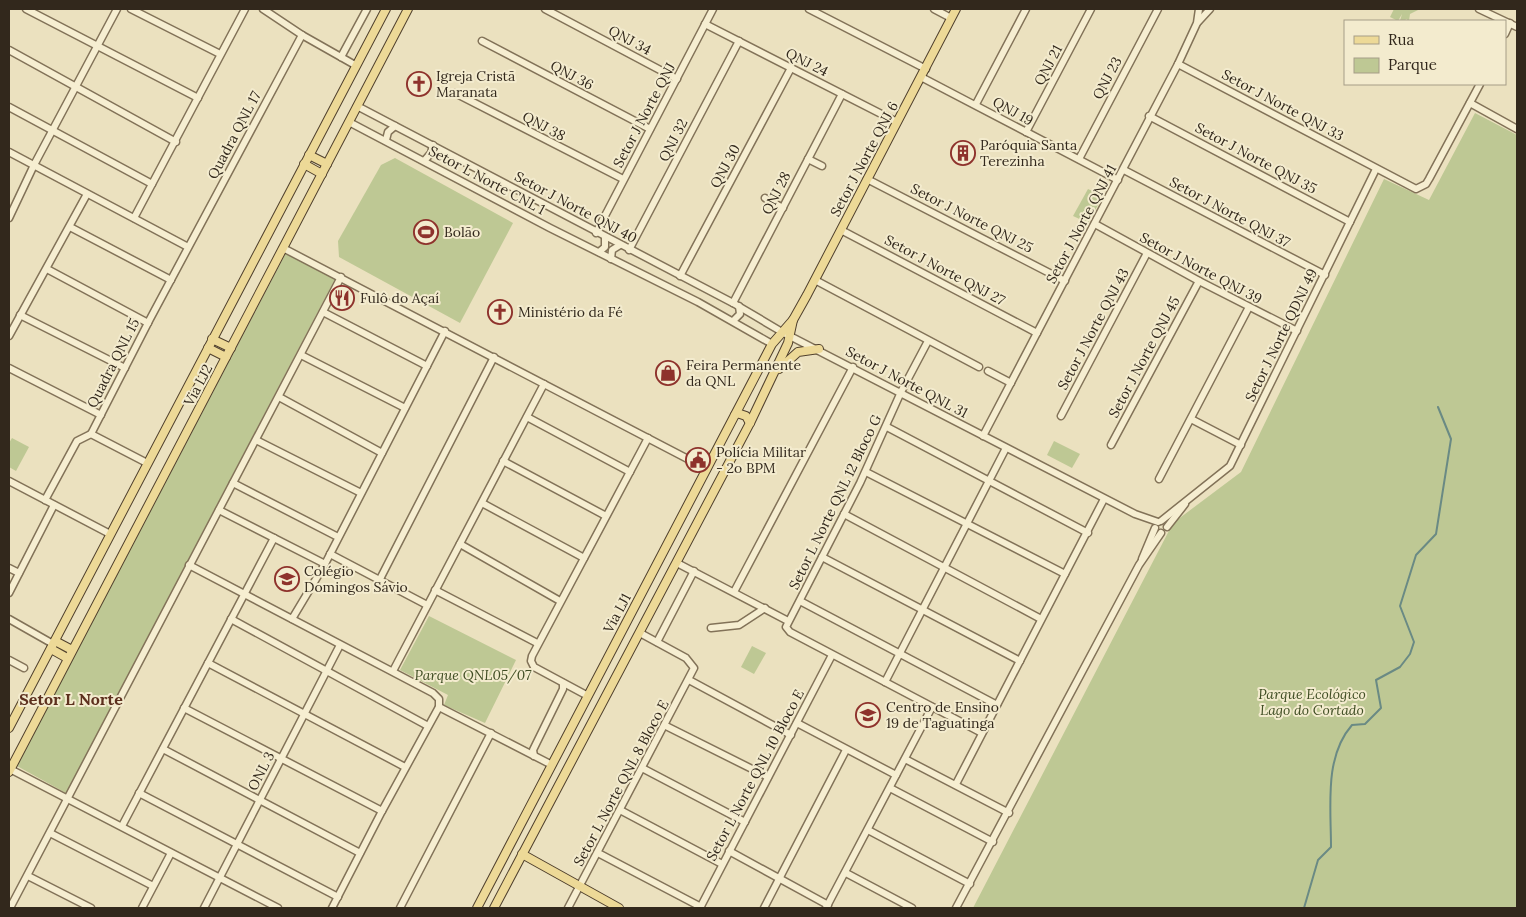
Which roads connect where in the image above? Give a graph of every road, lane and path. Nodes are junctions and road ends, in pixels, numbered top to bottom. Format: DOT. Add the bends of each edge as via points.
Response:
graph roads {
  1 [pos="26,9"];
  2 [pos="117,9"];
  3 [pos="131,9"];
  4 [pos="263,9"];
  5 [pos="367,9"];
  6 [pos="386,9"];
  7 [pos="408,9"];
  8 [pos="545,9"];
  9 [pos="713,9"];
  10 [pos="809,9"];
  11 [pos="934,9"];
  12 [pos="956,9"];
  13 [pos="1026,9"];
  14 [pos="1091,9"];
  15 [pos="1158,9"];
  16 [pos="1199,9"];
  17 [pos="1210,9"];
  18 [pos="1480,9"];
  19 [pos="242,10"];
  20 [pos="951,18"];
  21 [pos="1504,20"];
  22 [pos="1506,21"];
  23 [pos="1197,23"];
  24 [pos="1510,23"];
  25 [pos="706,24"];
  26 [pos="1517,27"];
  27 [pos="1506,32"];
  28 [pos="302,35"];
  29 [pos="482,41"];
  30 [pos="739,41"];
  31 [pos="98,46"];
  32 [pos="9,50"];
  33 [pos="220,54"];
  34 [pos="341,57"];
  35 [pos="1178,64"];
  36 [pos="355,65"];
  37 [pos="791,68"];
  38 [pos="926,69"];
  39 [pos="922,77"];
  40 [pos="677,79"];
  41 [pos="1479,85"];
  42 [pos="75,88"];
  43 [pos="455,93"];
  44 [pos="842,94"];
  45 [pos="198,98"];
  46 [pos="1470,103"];
  47 [pos="976,104"];
  48 [pos="357,106"];
  49 [pos="9,107"];
  50 [pos="1150,116"];
  51 [pos="348,122"];
  52 [pos="897,122"];
  53 [pos="395,126"];
  54 [pos="1517,128"];
  55 [pos="650,129"];
  56 [pos="53,131"];
  57 [pos="1026,132"];
  58 [pos="386,140"];
  59 [pos="176,142"];
  60 [pos="433,145"];
  61 [pos="9,152"];
  62 [pos="308,155"];
  63 [pos="808,159"];
  64 [pos="1079,159"];
  65 [pos="424,160"];
  66 [pos="304,164"];
  67 [pos="327,164"];
  68 [pos="34,165"];
  69 [pos="822,166"];
  70 [pos="1376,169"];
  71 [pos="1124,170"];
  72 [pos="322,174"];
  73 [pos="623,179"];
  74 [pos="867,179"];
  75 [pos="1118,180"];
  76 [pos="152,184"];
  77 [pos="87,194"];
  78 [pos="765,198"];
  79 [pos="783,208"];
  80 [pos="9,218"];
  81 [pos="134,218"];
  82 [pos="1350,222"];
  83 [pos="1095,224"];
  84 [pos="70,227"];
  85 [pos="841,230"];
  86 [pos="596,233"];
  87 [pos="605,237"];
  88 [pos="620,245"];
  89 [pos="188,247"];
  90 [pos="283,248"];
  91 [pos="629,250"];
  92 [pos="599,252"];
  93 [pos="1147,253"];
  94 [pos="611,259"];
  95 [pos="46,269"];
  96 [pos="1325,275"];
  97 [pos="680,276"];
  98 [pos="341,277"];
  99 [pos="171,280"];
  100 [pos="815,280"];
  101 [pos="1065,281"];
  102 [pos="1199,282"];
  103 [pos="736,305"];
  104 [pos="1249,307"];
  105 [pos="323,312"];
  106 [pos="20,315"];
  107 [pos="793,320"];
  108 [pos="733,321"];
  109 [pos="148,323"];
  110 [pos="445,331"];
  111 [pos="1297,331"];
  112 [pos="782,332"];
  113 [pos="1037,333"];
  114 [pos="790,335"];
  115 [pos="9,336"];
  116 [pos="212,339"];
  117 [pos="928,341"];
  118 [pos="772,344"];
  119 [pos="208,348"];
  120 [pos="231,348"];
  121 [pos="819,349"];
  122 [pos="302,355"];
  123 [pos="226,357"];
  124 [pos="494,357"];
  125 [pos="427,366"];
  126 [pos="979,367"];
  127 [pos="9,368"];
  128 [pos="126,368"];
  129 [pos="853,368"];
  130 [pos="988,371"];
  131 [pos="774,374"];
  132 [pos="1011,383"];
  133 [pos="544,384"];
  134 [pos="901,392"];
  135 [pos="279,397"];
  136 [pos="405,408"];
  137 [pos="101,415"];
  138 [pos="735,415"];
  139 [pos="1060,416"];
  140 [pos="527,417"];
  141 [pos="1191,419"];
  142 [pos="750,423"];
  143 [pos="886,427"];
  144 [pos="91,434"];
  145 [pos="983,436"];
  146 [pos="648,438"];
  147 [pos="256,440"];
  148 [pos="1112,445"];
  149 [pos="1241,445"];
  150 [pos="1006,448"];
  151 [pos="382,453"];
  152 [pos="504,461"];
  153 [pos="147,464"];
  154 [pos="707,470"];
  155 [pos="630,472"];
  156 [pos="866,472"];
  157 [pos="1159,479"];
  158 [pos="9,480"];
  159 [pos="990,481"];
  160 [pos="233,483"];
  161 [pos="361,493"];
  162 [pos="1190,496"];
  163 [pos="1104,498"];
  164 [pos="45,500"];
  165 [pos="482,503"];
  166 [pos="54,504"];
  167 [pos="219,510"];
  168 [pos="844,514"];
  169 [pos="606,516"];
  170 [pos="968,525"];
  171 [pos="1157,525"];
  172 [pos="1167,527"];
  173 [pos="675,530"];
  174 [pos="1088,533"];
  175 [pos="1161,533"];
  176 [pos="110,534"];
  177 [pos="338,537"];
  178 [pos="274,538"];
  179 [pos="689,539"];
  180 [pos="460,544"];
  181 [pos="330,554"];
  182 [pos="822,557"];
  183 [pos="584,558"];
  184 [pos="677,563"];
  185 [pos="325,564"];
  186 [pos="189,565"];
  187 [pos="1140,565"];
  188 [pos="9,568"];
  189 [pos="946,568"];
  190 [pos="694,571"];
  191 [pos="19,573"];
  192 [pos="1065,574"];
  193 [pos="380,579"];
  194 [pos="435,590"];
  195 [pos="734,592"];
  196 [pos="9,593"];
  197 [pos="244,594"];
  198 [pos="560,601"];
  199 [pos="800,601"];
  200 [pos="427,605"];
  201 [pos="765,608"];
  202 [pos="922,611"];
  203 [pos="1041,618"];
  204 [pos="9,619"];
  205 [pos="231,619"];
  206 [pos="292,619"];
  207 [pos="787,623"];
  208 [pos="711,628"];
  209 [pos="640,632"];
  210 [pos="656,642"];
  211 [pos="537,643"];
  212 [pos="53,645"];
  213 [pos="340,645"];
  214 [pos="613,648"];
  215 [pos="72,650"];
  216 [pos="900,653"];
  217 [pos="832,655"];
  218 [pos="626,657"];
  219 [pos="67,658"];
  220 [pos="9,660"];
  221 [pos="1020,661"];
  222 [pos="208,663"];
  223 [pos="604,665"];
  224 [pos="24,668"];
  225 [pos="393,671"];
  226 [pos="326,672"];
  227 [pos="615,676"];
  228 [pos="689,680"];
  229 [pos="885,682"];
  230 [pos="565,686"];
  231 [pos="588,696"];
  232 [pos="997,705"];
  233 [pos="439,707"];
  234 [pos="932,707"];
  235 [pos="184,708"];
  236 [pos="304,715"];
  237 [pos="797,724"];
  238 [pos="428,726"];
  239 [pos="666,726"];
  240 [pos="9,728"];
  241 [pos="491,733"];
  242 [pos="982,733"];
  243 [pos="791,735"];
  244 [pos="163,749"];
  245 [pos="846,750"];
  246 [pos="532,753"];
  247 [pos="282,758"];
  248 [pos="905,759"];
  249 [pos="552,765"];
  250 [pos="405,767"];
  251 [pos="642,768"];
  252 [pos="10,770"];
  253 [pos="896,775"];
  254 [pos="768,778"];
  255 [pos="956,784"];
  256 [pos="890,788"];
  257 [pos="139,793"];
  258 [pos="67,798"];
  259 [pos="260,801"];
  260 [pos="382,810"];
  261 [pos="620,810"];
  262 [pos="1009,813"];
  263 [pos="745,822"];
  264 [pos="122,826"];
  265 [pos="868,830"];
  266 [pos="50,833"];
  267 [pos="993,842"];
  268 [pos="236,844"];
  269 [pos="729,851"];
  270 [pos="171,852"];
  271 [pos="360,853"];
  272 [pos="598,853"];
  273 [pos="522,854"];
  274 [pos="722,864"];
  275 [pos="846,873"];
  276 [pos="28,876"];
  277 [pos="219,878"];
  278 [pos="779,878"];
  279 [pos="970,884"];
  280 [pos="153,886"];
  281 [pos="578,887"];
  282 [pos="338,897"];
  283 [pos="269,906"];
  284 [pos="827,906"];
  285 [pos="10,908"];
  286 [pos="92,908"];
  287 [pos="142,908"];
  288 [pos="204,908"];
  289 [pos="278,908"];
  290 [pos="332,908"];
  291 [pos="400,908"];
  292 [pos="477,908"];
  293 [pos="494,908"];
  294 [pos="568,908"];
  295 [pos="619,908"];
  296 [pos="700,908"];
  297 [pos="764,908"];
  298 [pos="912,908"];
  299 [pos="956,908"];
  1 -- 31 [label="street"];
  2 -- 31 [label="street"];
  3 -- 33 [label="street"];
  4 -- 28 [label="street"];
  5 -- 34 [label="street"];
  6 -- 36 [label="main road, Via LJ2"];
  7 -- 48 [label="main road, Via LJ2"];
  8 -- 40 [label="street, QNJ 34"];
  9 -- 25 [label="street, Setor J Norte QNJ"];
  10 -- 38 [label="street"];
  11 -- 20 [label="street"];
  12 -- 20 [label="main road, Setor J Norte QNJ 6"];
  13 -- 47 [label="street, QNJ 19"];
  14 -- 57 [label="street, QNJ 21"];
  15 -- 64 [label="street, QNJ 23"];
  16 -- 23 [label="street"];
  17 -- 23 [label="street"];
  18 -- 21 [label="street"];
  19 -- 33 [label="street"];
  20 -- 38 [label="main road, Setor J Norte QNJ 6"];
  22 -- 24 [label="street"];
  23 -- 35 [label="street, Setor J Norte QNJ 41"];
  24 -- 26 [label="street"];
  24 -- 27 [label="street"];
  25 -- 30 [label="street, QNJ 24"];
  25 -- 40 [label="street, Setor J Norte QNJ"];
  28 -- 34 [label="street"];
  28 -- 89 [label="street, Quadra QNL 17"];
  29 -- 55 [label="street, QNJ 36"];
  30 -- 37 [label="street, QNJ 24"];
  30 -- 91 [label="street, QNJ 32"];
  31 -- 42 [label="street"];
  31 -- 45 [label="street"];
  32 -- 42 [label="street"];
  33 -- 45 [label="street"];
  34 -- 36 [label="street"];
  35 -- 50 [label="street, Setor J Norte QNJ 41"];
  35 -- 70 [label="street, Setor J Norte QNJ 33"];
  36 -- 62 [label="main road, Via LJ2"];
  37 -- 44 [label="street, QNJ 24"];
  37 -- 97 [label="street, QNJ 30"];
  38 -- 39 [label="main road, Setor J Norte QNJ 6"];
  39 -- 47 [label="street, QNJ 19"];
  39 -- 52 [label="main road, Setor J Norte QNJ 6"];
  40 -- 55 [label="street, Setor J Norte QNJ"];
  41 -- 46 [label="street"];
  42 -- 56 [label="street"];
  42 -- 59 [label="street"];
  43 -- 73 [label="street, QNJ 38"];
  44 -- 52 [label="street, QNJ 24"];
  44 -- 63 [label="street, QNJ 28"];
  45 -- 59 [label="street"];
  46 -- 54 [label="street"];
  46 -- 70 [label="street, Setor J Norte QNJ 33" via="1426,184 1416,189"];
  47 -- 57 [label="street, QNJ 19"];
  48 -- 51 [label="main road, Via LJ2"];
  48 -- 53 [label="street, Setor J Norte QNJ 40"];
  49 -- 56 [label="street"];
  50 -- 71 [label="street, Setor J Norte QNJ 41"];
  50 -- 82 [label="street, Setor J Norte QNJ 35"];
  51 -- 58 [label="street, Setor L Norte CNL 1"];
  51 -- 67 [label="main road, Via LJ2"];
  52 -- 74 [label="main road, Setor J Norte QNJ 6"];
  53 -- 58 [label="street" via="388,132"];
  53 -- 60 [label="street, Setor J Norte QNJ 40"];
  55 -- 73 [label="street, Setor J Norte QNJ"];
  56 -- 68 [label="street"];
  56 -- 76 [label="street"];
  57 -- 64 [label="street, QNJ 19"];
  58 -- 65 [label="street, Setor L Norte CNL 1"];
  59 -- 76 [label="street"];
  60 -- 65 [label="street"];
  60 -- 86 [label="street, Setor J Norte QNJ 40"];
  61 -- 68 [label="street"];
  62 -- 66 [label="main road, Via LJ2"];
  62 -- 67 [label="main road"];
  63 -- 69 [label="street"];
  63 -- 79 [label="street, QNJ 28"];
  64 -- 75 [label="street, QNJ 19"];
  65 -- 92 [label="street, Setor L Norte CNL 1"];
  66 -- 72 [label="main road"];
  66 -- 116 [label="main road, Via LJ2"];
  67 -- 72 [label="main road, Via LJ2"];
  68 -- 77 [label="street"];
  68 -- 80 [label="street"];
  70 -- 82 [label="street, Setor J Norte QDNJ 49"];
  71 -- 75 [label="street, Setor J Norte QNJ 41"];
  71 -- 96 [label="street, Setor J Norte QNJ 37"];
  72 -- 90 [label="main road, Via LJ2"];
  73 -- 86 [label="street, Setor J Norte QNJ"];
  74 -- 85 [label="main road, Setor J Norte QNJ 6"];
  74 -- 101 [label="street, Setor J Norte QNJ 25"];
  75 -- 83 [label="street, Setor J Norte QNJ 41"];
  76 -- 81 [label="street"];
  77 -- 81 [label="street"];
  77 -- 84 [label="street"];
  78 -- 79 [label="street"];
  79 -- 103 [label="street, QNJ 28"];
  81 -- 89 [label="street"];
  82 -- 96 [label="street, Setor J Norte QDNJ 49"];
  83 -- 93 [label="street, Setor J Norte QNJ 39"];
  83 -- 101 [label="street, Setor J Norte QNJ 41"];
  84 -- 95 [label="street"];
  84 -- 99 [label="street"];
  85 -- 100 [label="main road, Setor J Norte QNJ 6"];
  85 -- 113 [label="street, Setor J Norte QNJ 27"];
  86 -- 87 [label="street, Setor J Norte QNJ 40"];
  87 -- 88 [label="street, Setor J Norte QNJ 40"];
  87 -- 92 [label="street" via="605,247"];
  88 -- 91 [label="street, Setor J Norte QNJ 40"];
  88 -- 94 [label="street" via="612,250"];
  89 -- 99 [label="street, Quadra QNL 15"];
  90 -- 98 [label="street"];
  90 -- 120 [label="main road, Via LJ2"];
  91 -- 97 [label="street, Setor J Norte QNJ 40"];
  92 -- 94 [label="street, Setor L Norte CNL 1"];
  93 -- 102 [label="street, Setor J Norte QNJ 39"];
  93 -- 139 [label="street, Setor J Norte QNJ 43"];
  94 -- 108 [label="street, Setor L Norte CNL 1"];
  95 -- 106 [label="street"];
  95 -- 109 [label="street"];
  96 -- 111 [label="street, Setor J Norte QDNJ 49"];
  97 -- 103 [label="street, Setor J Norte QNJ 40"];
  98 -- 105 [label="street"];
  98 -- 110 [label="street"];
  99 -- 109 [label="street, Quadra QNL 15"];
  100 -- 107 [label="main road, Setor J Norte QNJ 6"];
  100 -- 117 [label="street"];
  101 -- 113 [label="street, Setor J Norte QNJ 41"];
  102 -- 104 [label="street, Setor J Norte QNJ 39"];
  102 -- 148 [label="street, Setor J Norte QNJ 45"];
  103 -- 108 [label="street, QNJ 28" via="740,314"];
  103 -- 112 [label="street, Setor J Norte QNJ 40"];
  104 -- 111 [label="street, Setor J Norte QNJ 39"];
  104 -- 141 [label="street"];
  105 -- 122 [label="street"];
  105 -- 125 [label="street"];
  106 -- 115 [label="street"];
  106 -- 128 [label="street"];
  107 -- 112 [label="main road, Via LJ1"];
  107 -- 114 [label="main road, Via LJ1"];
  108 -- 118 [label="street, Setor L Norte CNL 1"];
  109 -- 128 [label="street, Quadra QNL 15"];
  110 -- 124 [label="street"];
  110 -- 125 [label="street"];
  111 -- 149 [label="street, Setor J Norte QDNJ 49"];
  112 -- 114 [label="street, Setor J Norte QNJ 40"];
  112 -- 118 [label="main road, Via LJ1"];
  113 -- 132 [label="street, Setor J Norte QNJ 41"];
  114 -- 121 [label="street, Setor J Norte QNL 31"];
  114 -- 131 [label="main road, Via LJ1"];
  116 -- 119 [label="main road, Via LJ2"];
  116 -- 120 [label="main road"];
  117 -- 126 [label="street"];
  117 -- 134 [label="street, Setor L Norte QNL 12 Bloco G"];
  118 -- 138 [label="main road, Via LJ1"];
  119 -- 123 [label="main road"];
  119 -- 153 [label="main road, Via LJ2"];
  120 -- 123 [label="main road, Via LJ2"];
  121 -- 129 [label="street, Setor J Norte QNL 31"];
  121 -- 131 [label="main road" via="792,356"];
  122 -- 135 [label="street"];
  122 -- 136 [label="street"];
  123 -- 215 [label="main road, Via LJ2"];
  124 -- 133 [label="street"];
  124 -- 193 [label="street"];
  125 -- 136 [label="street"];
  127 -- 137 [label="street"];
  128 -- 137 [label="street, Quadra QNL 15"];
  129 -- 134 [label="street, Setor J Norte QNL 31"];
  129 -- 195 [label="street"];
  130 -- 132 [label="street"];
  131 -- 142 [label="main road, Via LJ1"];
  132 -- 145 [label="street, Setor J Norte QNJ 41"];
  133 -- 140 [label="street"];
  133 -- 146 [label="street"];
  134 -- 143 [label="street, Setor L Norte QNL 12 Bloco G"];
  134 -- 145 [label="street, Setor J Norte QNL 31"];
  135 -- 147 [label="street"];
  135 -- 151 [label="street"];
  136 -- 151 [label="street"];
  137 -- 144 [label="street, Quadra QNL 15"];
  138 -- 142 [label="main road" via="738,412 742,414"];
  138 -- 154 [label="main road, Via LJ1"];
  140 -- 152 [label="street"];
  140 -- 155 [label="street"];
  141 -- 149 [label="street"];
  141 -- 157 [label="street"];
  142 -- 179 [label="main road, Via LJ1"];
  143 -- 156 [label="street, Setor L Norte QNL 12 Bloco G"];
  143 -- 159 [label="street"];
  144 -- 153 [label="street"];
  144 -- 164 [label="street" via="77,441"];
  145 -- 150 [label="street, Setor J Norte QNL 31"];
  146 -- 154 [label="street"];
  146 -- 155 [label="street"];
  147 -- 160 [label="street"];
  147 -- 161 [label="street"];
  149 -- 162 [label="street, Setor J Norte QDNJ 49" via="1224,472"];
  150 -- 159 [label="street"];
  150 -- 163 [label="street, Setor J Norte QNL 31"];
  151 -- 161 [label="street"];
  152 -- 165 [label="street"];
  152 -- 169 [label="street"];
  153 -- 176 [label="main road, Via LJ2"];
  154 -- 173 [label="main road, Via LJ1"];
  155 -- 169 [label="street"];
  156 -- 168 [label="street, Setor L Norte QNL 12 Bloco G"];
  156 -- 170 [label="street"];
  158 -- 164 [label="street"];
  159 -- 170 [label="street"];
  159 -- 174 [label="street"];
  160 -- 167 [label="street"];
  160 -- 177 [label="street"];
  161 -- 177 [label="street"];
  162 -- 171 [label="street"];
  162 -- 172 [label="street"];
  163 -- 171 [label="street, Setor J Norte QNL 31"];
  163 -- 174 [label="street"];
  164 -- 166 [label="street"];
  165 -- 180 [label="street"];
  165 -- 183 [label="street"];
  166 -- 176 [label="street"];
  166 -- 191 [label="street"];
  167 -- 178 [label="street"];
  167 -- 186 [label="street"];
  168 -- 182 [label="street, Setor L Norte QNL 12 Bloco G"];
  168 -- 189 [label="street"];
  169 -- 183 [label="street"];
  170 -- 189 [label="street"];
  170 -- 192 [label="street"];
  171 -- 172 [label="street" via="1165,523"];
  171 -- 175 [label="street"];
  171 -- 187 [label="street"];
  172 -- 175 [label="street"];
  173 -- 179 [label="main road" via="682,540"];
  173 -- 214 [label="main road, Via LJ1"];
  174 -- 192 [label="street"];
  175 -- 187 [label="street"];
  176 -- 212 [label="main road, Via LJ2"];
  177 -- 181 [label="street"];
  178 -- 185 [label="street"];
  178 -- 197 [label="street"];
  179 -- 184 [label="main road, Via LJ1"];
  180 -- 194 [label="street"];
  180 -- 198 [label="street"];
  181 -- 185 [label="street"];
  181 -- 193 [label="street"];
  182 -- 199 [label="street, Setor L Norte QNL 12 Bloco G"];
  182 -- 202 [label="street"];
  183 -- 198 [label="street"];
  184 -- 190 [label="street"];
  184 -- 209 [label="main road, Via LJ1"];
  185 -- 206 [label="street"];
  186 -- 197 [label="street"];
  186 -- 258 [label="street"];
  187 -- 262 [label="street"];
  188 -- 191 [label="street"];
  189 -- 202 [label="street"];
  189 -- 203 [label="street"];
  190 -- 195 [label="street"];
  190 -- 210 [label="street"];
  191 -- 196 [label="street"];
  192 -- 203 [label="street"];
  193 -- 200 [label="street"];
  194 -- 200 [label="street"];
  194 -- 211 [label="street"];
  195 -- 201 [label="street"];
  197 -- 205 [label="street"];
  197 -- 206 [label="street"];
  198 -- 211 [label="street"];
  199 -- 207 [label="street, Setor L Norte QNL 12 Bloco G"];
  199 -- 216 [label="street"];
  200 -- 225 [label="street"];
  201 -- 207 [label="street"];
  201 -- 208 [label="street" via="739,625"];
  202 -- 216 [label="street"];
  202 -- 221 [label="street"];
  203 -- 221 [label="street"];
  204 -- 212 [label="street"];
  205 -- 222 [label="street"];
  205 -- 226 [label="street"];
  206 -- 213 [label="street"];
  207 -- 217 [label="street" via="790,632"];
  209 -- 210 [label="street"];
  209 -- 218 [label="main road, Via LJ1"];
  210 -- 228 [label="street, Setor L Norte QNL 8 Bloco E" via="686,658 694,668"];
  211 -- 230 [label="street" via="532,664"];
  212 -- 215 [label="main road"];
  212 -- 219 [label="main road"];
  212 -- 240 [label="main road, Via LJ2"];
  213 -- 225 [label="street"];
  213 -- 226 [label="street, ONL 3"];
  214 -- 218 [label="main road" via="616,655"];
  214 -- 223 [label="main road, Via LJ1"];
  215 -- 219 [label="main road, Via LJ2"];
  216 -- 229 [label="street"];
  216 -- 232 [label="street"];
  217 -- 229 [label="street"];
  217 -- 237 [label="street, Setor L Norte QNL 10 Bloco E"];
  218 -- 227 [label="main road, Via LJ1"];
  219 -- 252 [label="main road, Via LJ2"];
  220 -- 224 [label="street"];
  221 -- 232 [label="street"];
  222 -- 235 [label="street"];
  222 -- 236 [label="street"];
  223 -- 227 [label="main road" via="612,666"];
  223 -- 231 [label="main road, Via LJ1"];
  225 -- 233 [label="street" via="433,693 439,700"];
  226 -- 236 [label="street, ONL 3"];
  226 -- 238 [label="street"];
  227 -- 273 [label="main road, Via LJ1"];
  228 -- 239 [label="street, Setor L Norte QNL 8 Bloco E"];
  228 -- 243 [label="street"];
  229 -- 234 [label="street"];
  230 -- 231 [label="street"];
  230 -- 246 [label="street"];
  231 -- 249 [label="main road, Via LJ1"];
  232 -- 242 [label="street"];
  233 -- 238 [label="street"];
  233 -- 241 [label="street"];
  234 -- 242 [label="street"];
  234 -- 248 [label="street"];
  235 -- 244 [label="street"];
  235 -- 247 [label="street"];
  236 -- 247 [label="street, ONL 3"];
  236 -- 250 [label="street"];
  237 -- 243 [label="street, Setor L Norte QNL 10 Bloco E"];
  237 -- 245 [label="street"];
  238 -- 250 [label="street"];
  239 -- 251 [label="street, Setor L Norte QNL 8 Bloco E"];
  239 -- 254 [label="street"];
  241 -- 246 [label="street"];
  241 -- 291 [label="street"];
  242 -- 255 [label="street"];
  243 -- 254 [label="street, Setor L Norte QNL 10 Bloco E"];
  244 -- 257 [label="street"];
  244 -- 259 [label="street"];
  245 -- 253 [label="street"];
  245 -- 278 [label="street"];
  246 -- 249 [label="street"];
  247 -- 259 [label="street, ONL 3"];
  247 -- 260 [label="street"];
  248 -- 253 [label="street"];
  248 -- 255 [label="street"];
  249 -- 292 [label="main road, Via LJ1"];
  250 -- 260 [label="street"];
  251 -- 261 [label="street, Setor L Norte QNL 8 Bloco E"];
  251 -- 263 [label="street"];
  252 -- 258 [label="street"];
  253 -- 256 [label="street"];
  254 -- 263 [label="street, Setor L Norte QNL 10 Bloco E"];
  255 -- 262 [label="street"];
  256 -- 265 [label="street"];
  256 -- 267 [label="street"];
  257 -- 264 [label="street"];
  257 -- 268 [label="street"];
  258 -- 264 [label="street"];
  258 -- 266 [label="street"];
  259 -- 268 [label="street, ONL 3"];
  259 -- 271 [label="street"];
  260 -- 271 [label="street"];
  261 -- 272 [label="street, Setor L Norte QNL 8 Bloco E"];
  261 -- 274 [label="street"];
  262 -- 267 [label="street"];
  263 -- 269 [label="street, Setor L Norte QNL 10 Bloco E"];
  264 -- 270 [label="street"];
  265 -- 275 [label="street"];
  265 -- 279 [label="street"];
  266 -- 276 [label="street"];
  266 -- 280 [label="street"];
  267 -- 279 [label="street"];
  268 -- 277 [label="street, ONL 3"];
  268 -- 282 [label="street"];
  269 -- 274 [label="street, Setor L Norte QNL 10 Bloco E"];
  269 -- 278 [label="street"];
  270 -- 277 [label="street"];
  270 -- 280 [label="street"];
  271 -- 282 [label="street"];
  272 -- 281 [label="street, Setor L Norte QNL 8 Bloco E"];
  272 -- 296 [label="street"];
  273 -- 281 [label="main road"];
  273 -- 293 [label="main road, Via LJ1"];
  274 -- 296 [label="street, Setor L Norte QNL 10 Bloco E"];
  275 -- 284 [label="street"];
  275 -- 298 [label="street"];
  276 -- 285 [label="street"];
  276 -- 286 [label="street"];
  277 -- 283 [label="street"];
  277 -- 288 [label="street, ONL 3"];
  278 -- 284 [label="street"];
  278 -- 297 [label="street"];
  279 -- 299 [label="street"];
  280 -- 287 [label="street"];
  281 -- 294 [label="street, Setor L Norte QNL 8 Bloco E"];
  281 -- 295 [label="main road"];
  282 -- 290 [label="street"];
  283 -- 289 [label="street"];
}
